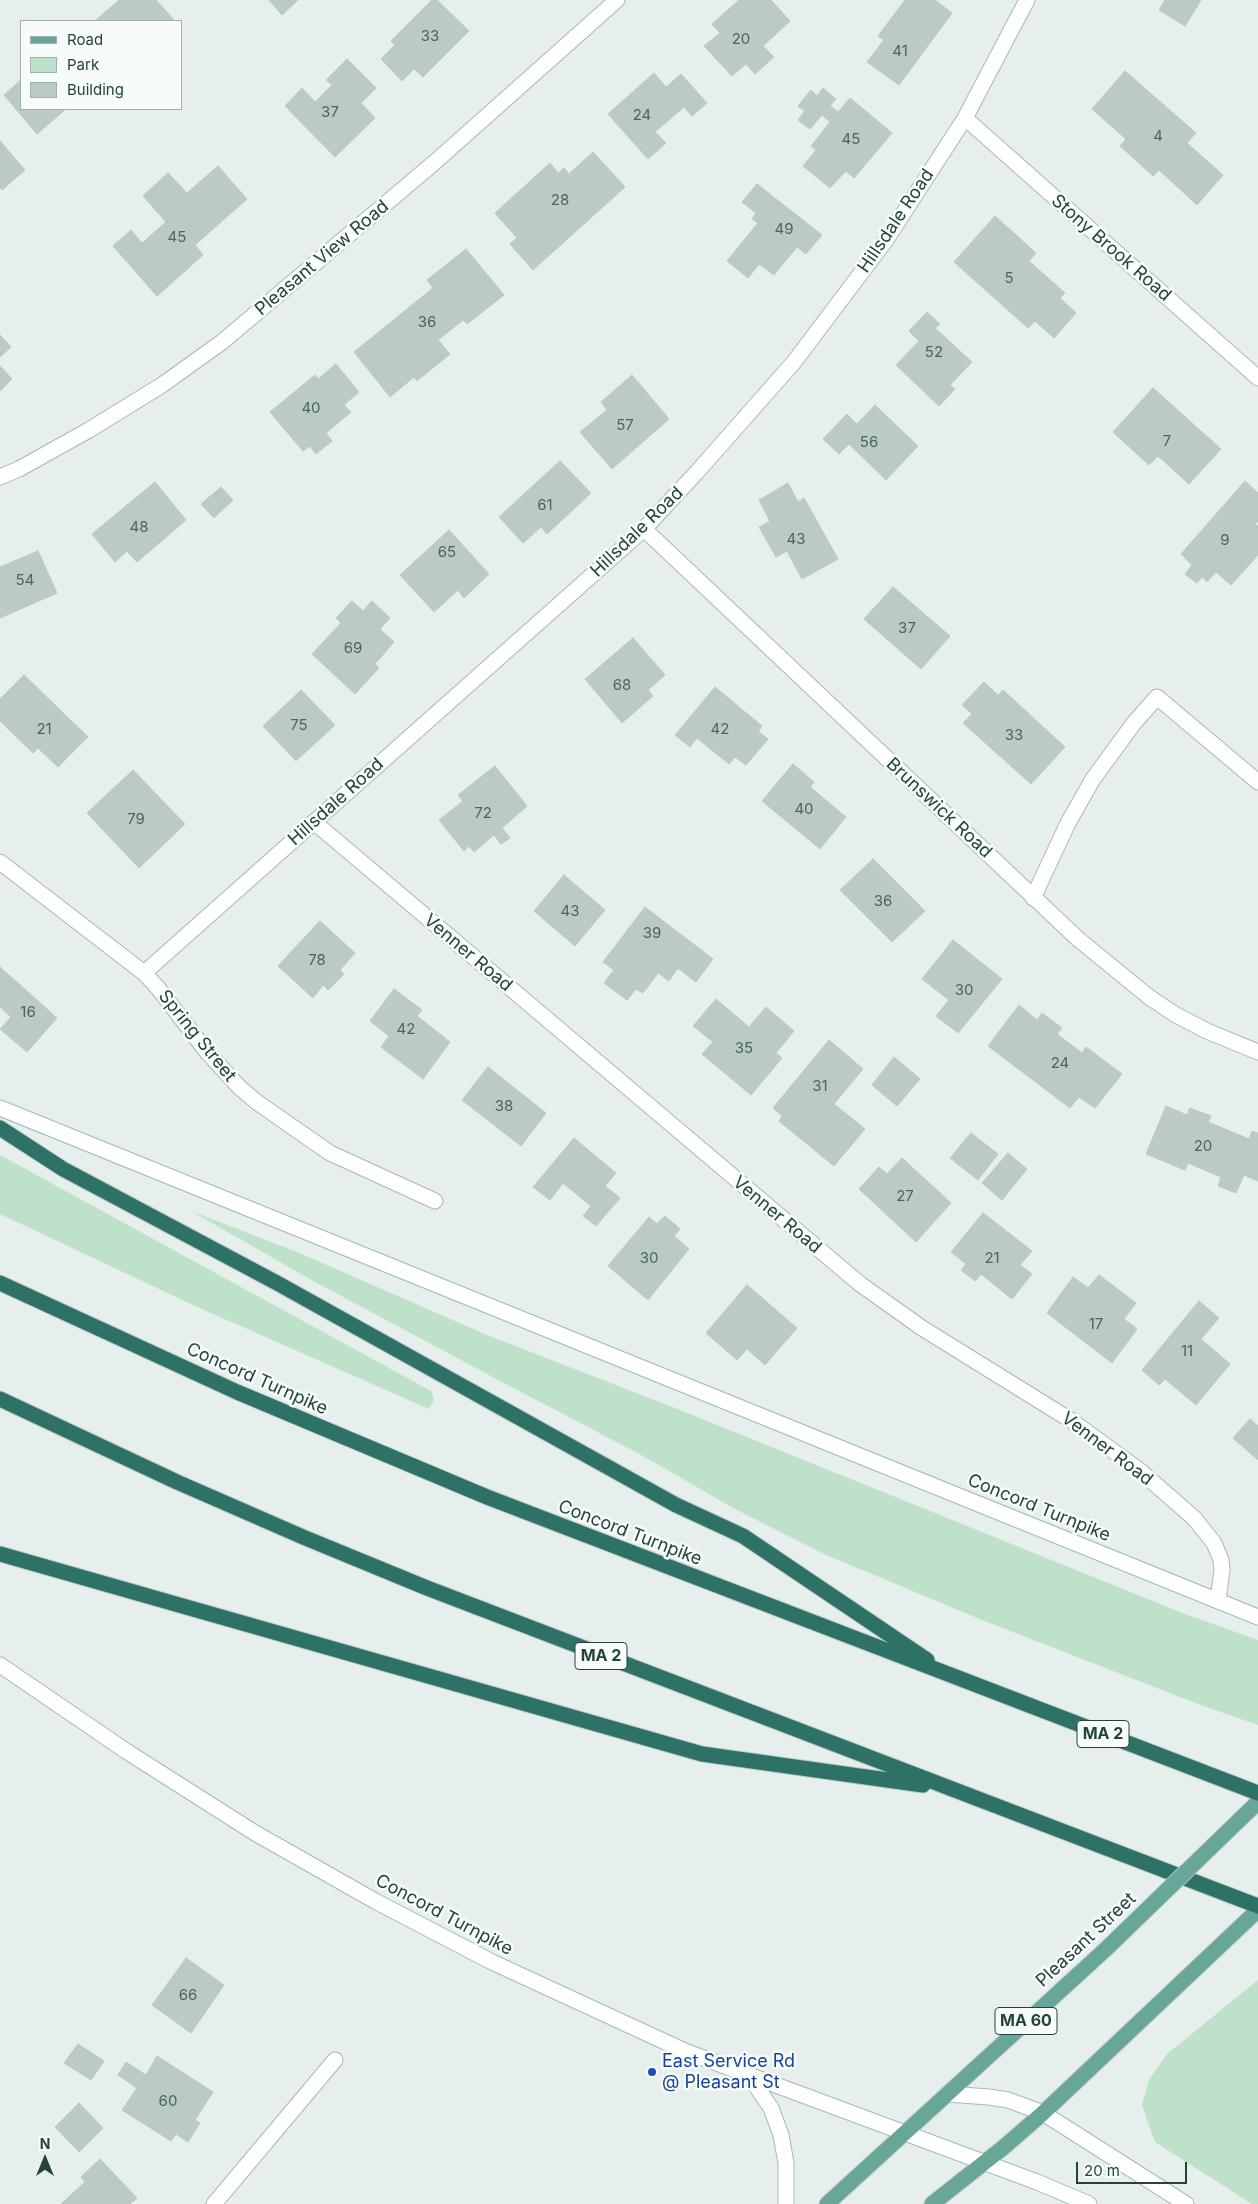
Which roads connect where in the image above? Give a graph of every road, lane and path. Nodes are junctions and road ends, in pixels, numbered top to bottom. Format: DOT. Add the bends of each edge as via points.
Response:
graph roads {
  1 [pos="617,0"];
  2 [pos="1027,0"];
  3 [pos="965,118"];
  4 [pos="1258,378"];
  5 [pos="0,477"];
  6 [pos="644,530"];
  7 [pos="1258,782"];
  8 [pos="314,822"];
  9 [pos="0,862"];
  10 [pos="1033,898"];
  11 [pos="144,973"];
  12 [pos="1258,1052"];
  13 [pos="0,1108"];
  14 [pos="0,1128"];
  15 [pos="435,1201"];
  16 [pos="0,1283"];
  17 [pos="0,1400"];
  18 [pos="0,1554"];
  19 [pos="1218,1601"];
  20 [pos="1258,1617"];
  21 [pos="0,1665"];
  22 [pos="949,1675"];
  23 [pos="951,1788"];
  24 [pos="1258,1793"];
  25 [pos="1258,1802"];
  26 [pos="1258,1906"];
  27 [pos="1258,1910"];
  28 [pos="335,2060"];
  29 [pos="745,2075"];
  30 [pos="947,2094"];
  31 [pos="1044,2113"];
  32 [pos="904,2134"];
  33 [pos="984,2163"];
  34 [pos="214,2204"];
  35 [pos="786,2204"];
  36 [pos="827,2204"];
  37 [pos="932,2204"];
  38 [pos="1089,2204"];
  39 [pos="1186,2204"];
  1 -- 5 [label="street, Pleasant View Road" via="435,162 222,342 162,385 89,430"];
  2 -- 3 [label="street, Hillsdale Road"];
  3 -- 4 [label="street, Stony Brook Road"];
  3 -- 6 [label="street, Hillsdale Road" via="886,240 794,362"];
  6 -- 8 [label="street, Hillsdale Road"];
  6 -- 10 [label="street, Brunswick Road"];
  7 -- 10 [label="street" via="1157,697 1093,779 1068,823"];
  8 -- 11 [label="street, Hillsdale Road"];
  8 -- 19 [label="street, Venner Road" via="860,1284 922,1328 1080,1427 1146,1476 1194,1518 1214,1543 1222,1570"];
  9 -- 11 [label="street, Spring Street"];
  10 -- 12 [label="street, Brunswick Road" via="1149,997 1207,1031"];
  11 -- 15 [label="street, Spring Street" via="207,1052 258,1103 330,1153"];
  13 -- 19 [label="street, Concord Turnpike"];
  14 -- 22 [label="highway" via="64,1169 277,1283 676,1505 743,1536"];
  16 -- 22 [label="highway, Concord Turnpike / MA 2" via="362,1446 603,1543"];
  17 -- 23 [label="highway, MA 2" via="186,1486 427,1588"];
  18 -- 23 [label="highway" via="702,1754"];
  19 -- 20 [label="street, Concord Turnpike"];
  21 -- 29 [label="street, Concord Turnpike" via="186,1790 318,1869 517,1975"];
  22 -- 24 [label="highway, Concord Turnpike / MA 2"];
  23 -- 26 [label="highway, MA 2"];
  25 -- 30 [label="main road, Pleasant Street / MA 60, bridge" via="1106,1949"];
  27 -- 31 [label="main road"];
  28 -- 34 [label="street"];
  29 -- 32 [label="street, Concord Turnpike"];
  29 -- 35 [label="street" via="764,2096 776,2120 786,2163"];
  30 -- 31 [label="street" via="989,2096"];
  30 -- 32 [label="main road, Pleasant Street / MA 60"];
  31 -- 33 [label="main road"];
  31 -- 39 [label="street"];
  32 -- 33 [label="street, Concord Turnpike"];
  32 -- 36 [label="main road, Pleasant Street / MA 60"];
  33 -- 37 [label="main road"];
  33 -- 38 [label="street, Concord Turnpike"];
}
